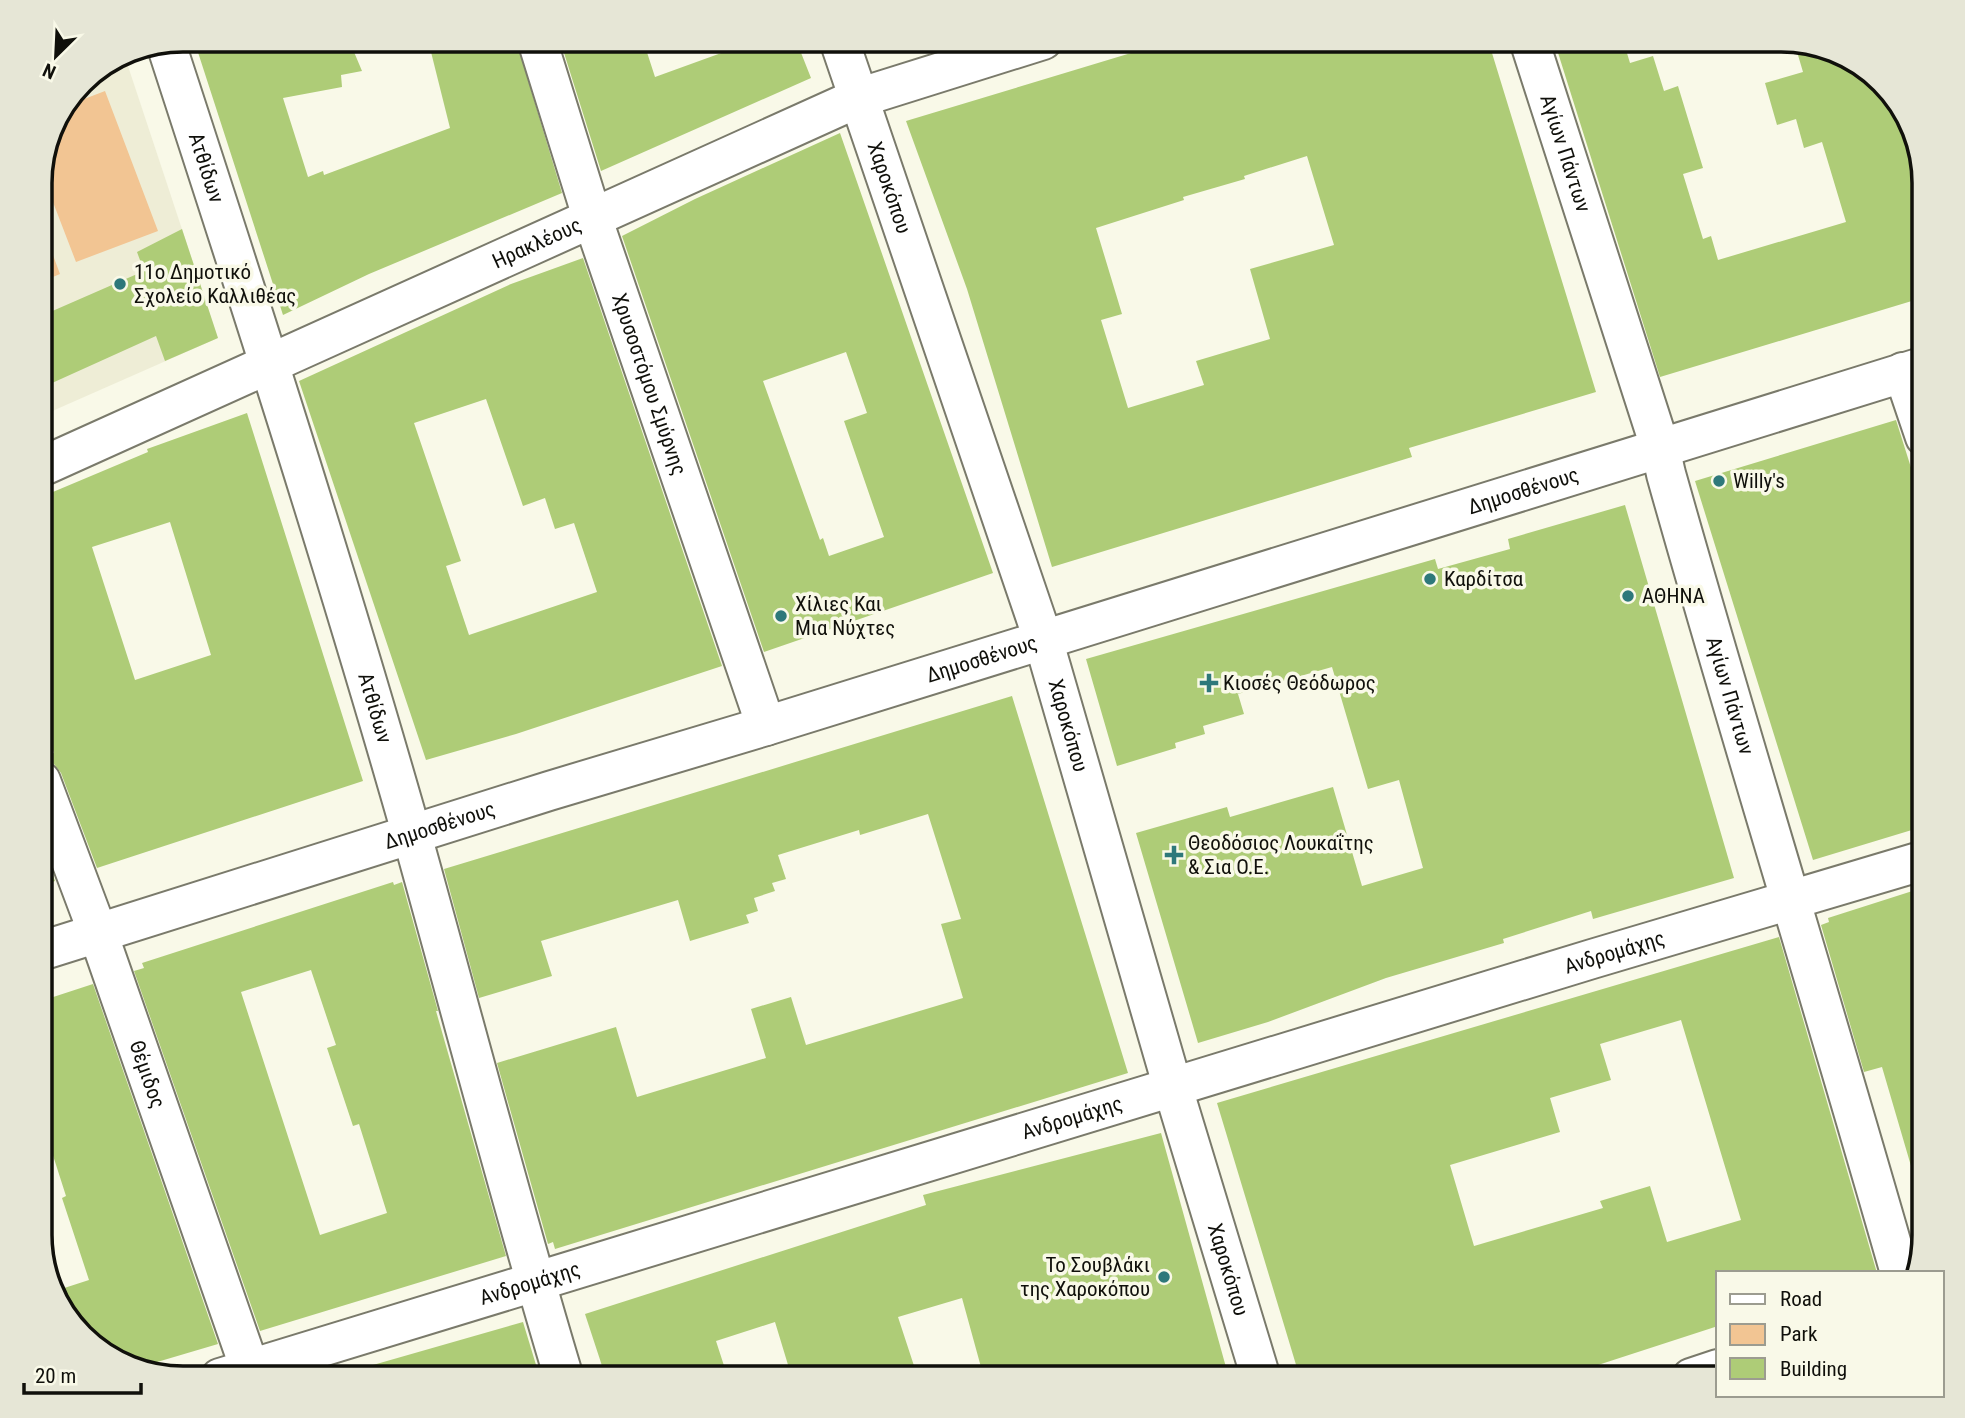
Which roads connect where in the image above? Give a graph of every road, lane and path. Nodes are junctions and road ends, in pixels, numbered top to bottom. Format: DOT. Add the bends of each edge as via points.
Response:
graph roads {
  1 [pos="1003,52"];
  2 [pos="1533,52"];
  3 [pos="541,53"];
  4 [pos="843,53"];
  5 [pos="169,54"];
  6 [pos="858,98"];
  7 [pos="592,217"];
  8 [pos="269,362"];
  9 [pos="1912,370"];
  10 [pos="1660,447"];
  11 [pos="53,461"];
  12 [pos="1043,639"];
  13 [pos="766,726"];
  14 [pos="53,813"];
  15 [pos="412,836"];
  16 [pos="1912,864"];
  17 [pos="1789,901"];
  18 [pos="98,933"];
  19 [pos="53,947"];
  20 [pos="1173,1088"];
  21 [pos="1899,1271"];
  22 [pos="535,1282"];
  23 [pos="233,1366"];
  24 [pos="258,1366"];
  25 [pos="560,1366"];
  26 [pos="1257,1366"];
  1 -- 6 [label="street, Ηρακλέους"];
  2 -- 10 [label="street, Αγίων Πάντων"];
  3 -- 7 [label="street, Χρυσοστόμου Σμύρνης"];
  4 -- 6 [label="street, Χαροκόπου"];
  5 -- 8 [label="street, Ατθίδων"];
  6 -- 7 [label="street, Ηρακλέους"];
  6 -- 12 [label="street, Χαροκόπου"];
  7 -- 8 [label="street, Ηρακλέους"];
  7 -- 13 [label="street, Χρυσοστόμου Σμύρνης"];
  8 -- 11 [label="street, Ηρακλέους"];
  8 -- 15 [label="street, Ατθίδων"];
  9 -- 10 [label="street, Δημοσθένους"];
  10 -- 12 [label="street, Δημοσθένους"];
  10 -- 17 [label="street, Αγίων Πάντων"];
  12 -- 13 [label="street, Δημοσθένους"];
  12 -- 20 [label="street, Χαροκόπου"];
  13 -- 15 [label="street, Δημοσθένους"];
  14 -- 18 [label="street, Θέμιδος"];
  15 -- 18 [label="street, Δημοσθένους"];
  15 -- 22 [label="street, Ατθίδων"];
  16 -- 17 [label="street, Ανδρομάχης"];
  17 -- 20 [label="street, Ανδρομάχης"];
  17 -- 21 [label="street, Αγίων Πάντων"];
  18 -- 19 [label="street, Δημοσθένους"];
  18 -- 23 [label="street, Θέμιδος"];
  20 -- 22 [label="street, Ανδρομάχης"];
  20 -- 26 [label="street, Χαροκόπου"];
  22 -- 24 [label="street, Ανδρομάχης"];
  22 -- 25 [label="street, Ατθίδων"];
}
